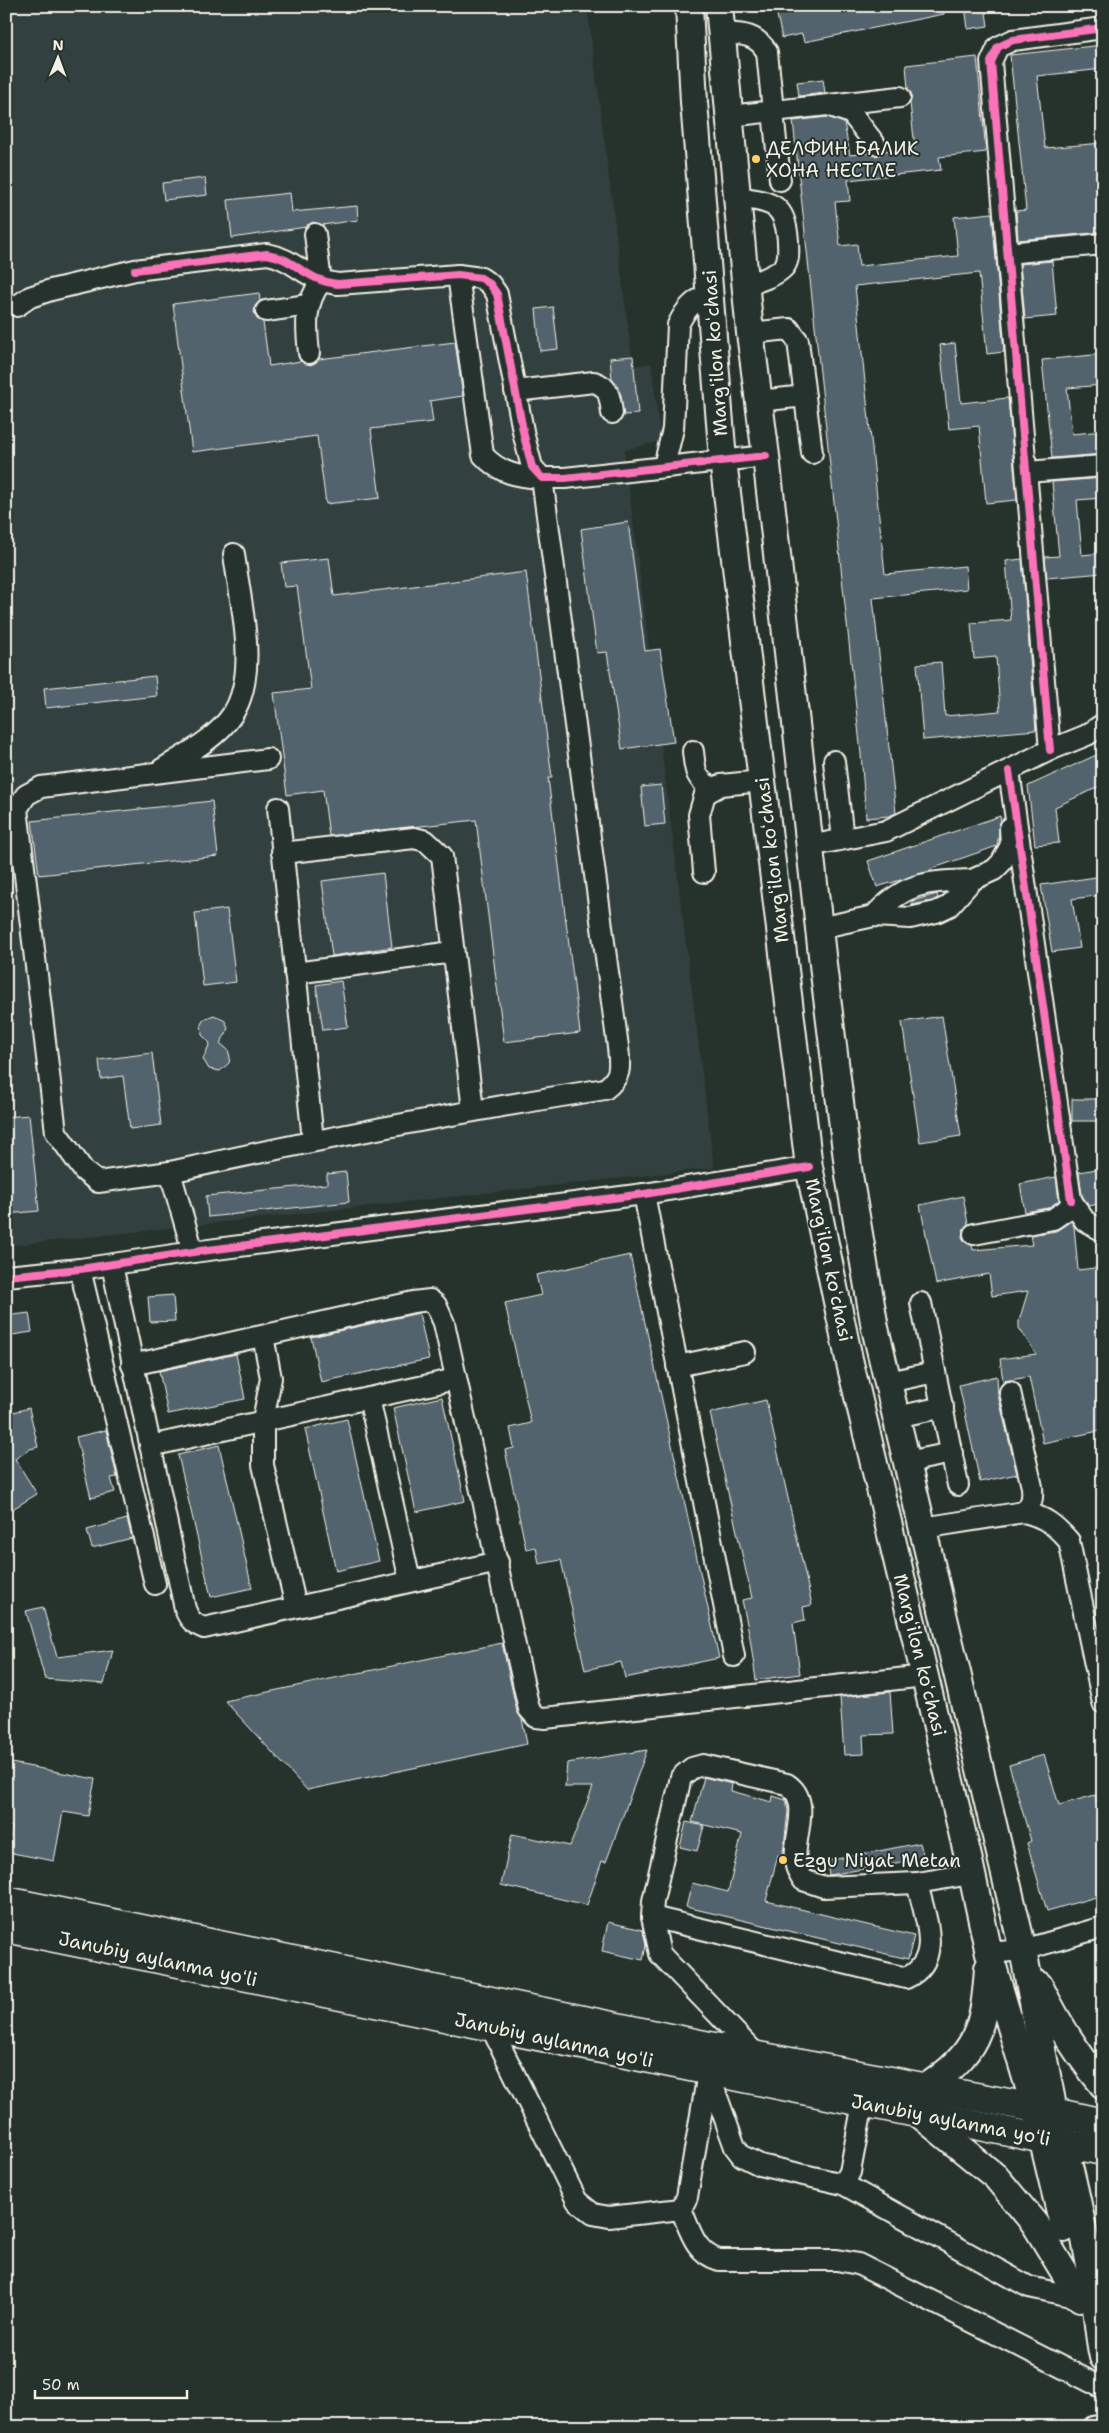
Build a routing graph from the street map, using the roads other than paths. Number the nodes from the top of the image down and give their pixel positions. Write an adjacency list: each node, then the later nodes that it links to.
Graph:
1 (689, 6): 18 (main road, Margʻilon koʻchasi)
2 (719, 6): 4 (main road, Margʻilon koʻchasi)
3 (1103, 28): 14 (street)
4 (720, 33): 7 (street); 8 (main road, Margʻilon koʻchasi)
5 (900, 97): 6 (street)
6 (831, 106): 7 (street); 9 (street)
7 (772, 111): 8 (street); 10 (street)
8 (728, 116): 11 (main road, Margʻilon koʻchasi)
9 (875, 144)
10 (780, 180)
11 (736, 196): 17 (main road, Margʻilon koʻchasi); 17 (street)
12 (315, 234): 16 (street)
13 (1103, 244): 14 (street)
14 (1008, 253): 33 (street)
15 (458, 275): 16 (street); 24 (street); 34 (street)
16 (321, 282): 19 (street); 20 (street)
17 (745, 286): 22 (main road, Margʻilon koʻchasi)
18 (711, 293): 30 (main road, Margʻilon koʻchasi); 31 (street)
19 (308, 305): 21 (street); 23 (street)
20 (17, 306)
21 (266, 311)
22 (750, 333): 25 (street); 26 (main road, Margʻilon koʻchasi)
23 (309, 352)
24 (515, 391): 27 (street); 34 (street)
25 (805, 396): 26 (street); 28 (street)
26 (759, 401): 29 (main road, Margʻilon koʻchasi)
27 (612, 413)
28 (812, 452)
29 (766, 456): 30 (street); 47 (main road, Margʻilon koʻchasi)
30 (723, 460): 31 (street); 43 (main road, Margʻilon koʻchasi)
31 (664, 466): 34 (street)
32 (1103, 466): 33 (street)
33 (1027, 472): 37 (street)
34 (542, 478): 55 (street)
35 (234, 554): 41 (street)
36 (1103, 724): 37 (street)
37 (1050, 750): 42 (street)
38 (693, 751): 44 (street)
39 (268, 759): 41 (street)
40 (834, 761): 46 (street)
41 (153, 773): 58 (street)
42 (1004, 774): 46 (street); 50 (street); 60 (street)
43 (762, 781): 44 (street); 57 (main road, Margʻilon koʻchasi)
44 (713, 788): 49 (street)
45 (278, 808): 48 (street)
46 (843, 839): 47 (street)
47 (809, 846): 52 (main road, Margʻilon koʻchasi)
48 (282, 853): 53 (street); 54 (street)
49 (704, 872)
50 (972, 880): 51 (street); 51 (street)
51 (874, 916): 52 (street)
52 (819, 928): 74 (main road, Margʻilon koʻchasi)
53 (453, 952): 54 (street); 55 (street)
54 (295, 973): 56 (street)
55 (473, 1110): 56 (street)
56 (313, 1140): 58 (street)
57 (809, 1167): 59 (street); 91 (main road, Margʻilon koʻchasi)
58 (170, 1172): 63 (street)
59 (644, 1194): 63 (street); 71 (street)
60 (1071, 1200): 61 (street); 62 (street)
61 (1103, 1231)
62 (974, 1234)
63 (193, 1252): 64 (street)
64 (112, 1265): 65 (street); 70 (street)
65 (80, 1269): 66 (street); 88 (street)
66 (6, 1276)
67 (921, 1304): 72 (street)
68 (263, 1336): 70 (street); 73 (street); 79 (street)
69 (745, 1352): 71 (street)
70 (132, 1365): 80 (street)
71 (677, 1366): 90 (street)
72 (936, 1372): 74 (street); 77 (street)
73 (456, 1379): 76 (street); 86 (street)
74 (888, 1382): 78 (main road, Margʻilon koʻchasi)
75 (1010, 1392): 84 (street)
76 (369, 1398): 79 (street); 87 (street)
77 (943, 1407): 78 (street); 81 (street)
78 (896, 1417): 82 (main road, Margʻilon koʻchasi)
79 (263, 1421): 80 (street); 89 (street)
80 (150, 1446): 89 (street)
81 (952, 1453): 82 (street); 83 (street)
82 (907, 1462): 85 (main road, Margʻilon koʻchasi)
83 (958, 1485)
84 (1024, 1512): 85 (street); 92 (street)
85 (922, 1528): 99 (main road, Margʻilon koʻchasi)
86 (498, 1562): 87 (street); 91 (street)
87 (410, 1581): 89 (street)
88 (155, 1584)
89 (296, 1607)
90 (734, 1656)
91 (925, 1676): 93 (main road, Margʻilon koʻchasi)
92 (1103, 1703)
93 (971, 1874): 94 (street); 100 (main road, Margʻilon koʻchasi)
94 (917, 1883): 96 (street); 96 (street)
95 (6, 1901): 102 (highway, Janubiy aylanma yoʻli)
96 (652, 1918): 102 (street)
97 (1103, 1927): 99 (street)
98 (6, 1928): 101 (highway, Janubiy aylanma yoʻli)
99 (1023, 1950): 100 (street); 104 (main road); 107 (main road, Margʻilon koʻchasi)
100 (989, 1953): 105 (main road); 107 (main road, Margʻilon koʻchasi)
101 (491, 2027): 103 (highway, Janubiy aylanma yoʻli); 112 (street)
102 (758, 2056): 105 (highway, Janubiy aylanma yoʻli)
103 (708, 2072): 106 (highway, Janubiy aylanma yoʻli); 111 (street); 112 (street)
104 (1103, 2085)
105 (922, 2101): 106 (highway, Janubiy aylanma yoʻli); 107 (highway, Janubiy aylanma yoʻli); 109 (highway, Janubiy aylanma yoʻli); 114 (main road)
106 (863, 2103): 111 (street)
107 (1045, 2110): 108 (highway, Janubiy aylanma yoʻli); 109 (main road, Margʻilon koʻchasi)
108 (1103, 2123)
109 (1054, 2140): 110 (highway, Janubiy aylanma yoʻli); 114 (main road, Margʻilon koʻchasi)
110 (1103, 2151)
111 (843, 2184): 114 (street)
112 (681, 2209): 116 (street)
113 (1103, 2237): 114 (main road)
114 (1086, 2288): 115 (main road, Margʻilon koʻchasi)
115 (1101, 2348)
116 (1103, 2388)
117 (1103, 2425): 118 (street)
118 (1093, 2427)

